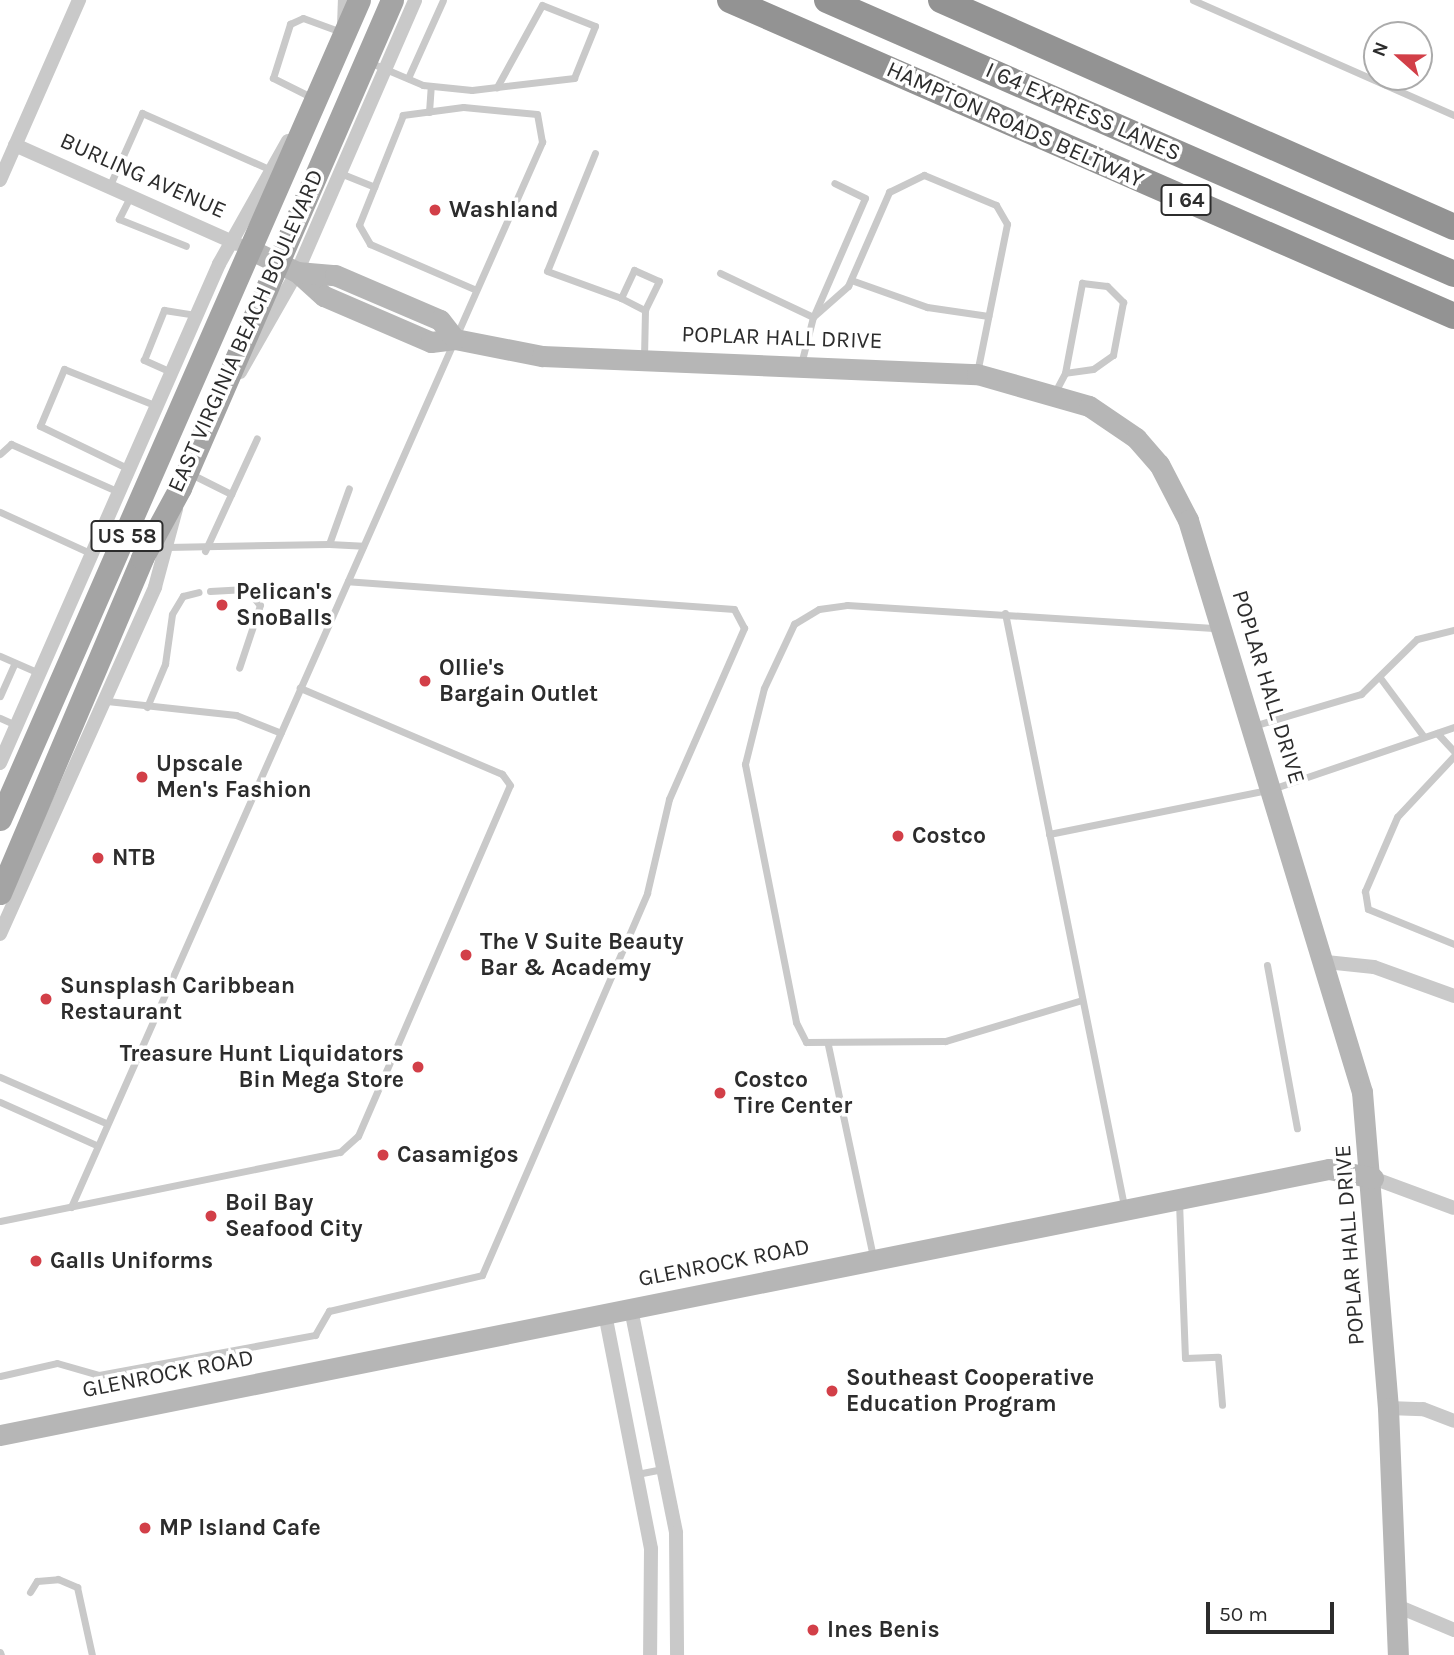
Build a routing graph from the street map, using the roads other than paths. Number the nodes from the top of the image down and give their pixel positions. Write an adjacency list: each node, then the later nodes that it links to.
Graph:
1 (79, 0): 19 (street)
2 (345, 0): 11 (street)
3 (359, 0): 11 (main road, EAST VIRGINIA BEACH BOULEVARD / US 58)
4 (392, 0): 12 (main road, EAST VIRGINIA BEACH BOULEVARD / US 58)
5 (415, 0): 12 (street)
6 (443, 0): 13 (lane)
7 (730, 0): 40 (highway, HAMPTON ROADS BELTWAY / I 64)
8 (827, 0): 33 (highway, I 64 EXPRESS LANES)
9 (941, 0): 28 (highway)
10 (1193, 0): 18 (lane)
11 (345, 34): 16 (main road, EAST VIRGINIA BEACH BOULEVARD / US 58); 16 (lane)
12 (375, 64): 13 (lane); 22 (street); 31 (main road, EAST VIRGINIA BEACH BOULEVARD / US 58)
13 (408, 78): 14 (lane)
14 (431, 86): 15 (lane); 17 (lane)
15 (497, 87): 15 (lane)
16 (317, 99): 21 (street); 30 (main road, EAST VIRGINIA BEACH BOULEVARD / US 58)
17 (429, 112): 26 (lane); 35 (lane)
18 (1454, 115)
19 (15, 145): 23 (street); 25 (street, BURLING AVENUE)
20 (595, 153): 36 (lane)
21 (269, 169): 25 (lane); 30 (street)
22 (340, 173): 26 (lane); 31 (street)
23 (0, 180)
24 (834, 183): 41 (lane)
25 (110, 185): 27 (street, BURLING AVENUE)
26 (374, 187): 35 (lane)
27 (131, 194): 29 (lane); 30 (street, BURLING AVENUE)
28 (1454, 227)
29 (186, 246)
30 (241, 246): 31 (street, POPLAR HALL DRIVE); 38 (street); 89 (main road, EAST VIRGINIA BEACH BOULEVARD / US 58)
31 (287, 267): 42 (street, POPLAR HALL DRIVE); 53 (main road, EAST VIRGINIA BEACH BOULEVARD / US 58)
32 (720, 273): 41 (lane)
33 (1454, 274)
34 (851, 280): 39 (lane); 39 (lane); 41 (lane)
35 (474, 289): 42 (lane)
36 (621, 298): 37 (lane); 37 (lane)
37 (645, 310): 43 (lane)
38 (197, 315): 45 (street); 45 (lane)
39 (988, 316): 47 (lane)
40 (1454, 316)
41 (813, 317): 44 (lane)
42 (455, 339): 43 (street, POPLAR HALL DRIVE); 59 (lane)
43 (644, 359): 44 (street, POPLAR HALL DRIVE)
44 (801, 365): 47 (street, POPLAR HALL DRIVE)
45 (173, 372): 49 (street)
46 (1065, 373): 46 (lane); 48 (lane)
47 (977, 374): 48 (street, POPLAR HALL DRIVE)
48 (1055, 393): 67 (street, POPLAR HALL DRIVE)
49 (158, 406): 52 (street); 52 (lane)
50 (257, 438): 56 (lane)
51 (0, 454): 55 (lane)
52 (130, 470): 55 (street)
53 (183, 480): 56 (lane); 60 (street); 91 (main road, EAST VIRGINIA BEACH BOULEVARD / US 58)
54 (349, 488): 58 (lane)
55 (120, 492): 62 (street)
56 (230, 494): 61 (lane)
57 (0, 512): 62 (lane)
58 (329, 544): 59 (lane); 61 (lane)
59 (363, 546): 63 (lane)
60 (167, 547): 61 (lane); 76 (street)
61 (205, 551)
62 (92, 554): 72 (street)
63 (348, 581): 74 (lane); 113 (lane)
64 (209, 591): 71 (lane)
65 (200, 592): 77 (lane)
66 (1005, 613): 67 (lane); 90 (lane); 98 (lane)
67 (1222, 628): 80 (street, POPLAR HALL DRIVE)
68 (1454, 630): 73 (lane)
69 (0, 656): 70 (lane)
70 (15, 663): 72 (lane); 75 (lane)
71 (239, 668)
72 (39, 673): 79 (street)
73 (1381, 679): 80 (lane); 84 (lane)
74 (300, 688): 82 (lane); 106 (lane)
75 (0, 696)
76 (107, 701): 77 (lane); 92 (street)
77 (147, 707): 82 (lane)
78 (0, 718): 79 (lane)
79 (16, 725): 87 (street)
80 (1253, 726): 88 (street, POPLAR HALL DRIVE)
81 (1454, 727): 83 (lane)
82 (281, 733): 101 (lane)
83 (1437, 733): 84 (lane); 85 (lane)
84 (1424, 737): 88 (lane)
85 (1454, 751)
86 (1454, 756): 93 (lane)
87 (0, 763)
88 (1272, 789): 90 (lane); 94 (street, POPLAR HALL DRIVE)
89 (0, 820)
90 (1049, 834): 97 (lane)
91 (0, 893)
92 (0, 934)
93 (1454, 944)
94 (1326, 962): 96 (street); 104 (street, POPLAR HALL DRIVE)
95 (1267, 965): 102 (lane)
96 (1454, 996)
97 (1082, 1000): 98 (lane); 108 (lane)
98 (828, 1045): 110 (lane)
99 (0, 1077): 101 (lane)
100 (0, 1102): 103 (lane)
101 (106, 1124): 103 (lane)
102 (1297, 1128)
103 (96, 1145): 106 (lane)
104 (1373, 1178): 105 (street, GLENROCK ROAD); 107 (street, GLENROCK ROAD); 115 (street, POPLAR HALL DRIVE)
105 (1179, 1199): 108 (street, GLENROCK ROAD); 114 (lane)
106 (71, 1207): 109 (lane)
107 (1454, 1208)
108 (1125, 1210): 110 (street, GLENROCK ROAD)
109 (0, 1221)
110 (874, 1260): 111 (street, GLENROCK ROAD)
111 (631, 1309): 112 (street, GLENROCK ROAD); 118 (street)
112 (605, 1314): 117 (street, GLENROCK ROAD); 119 (street)
113 (0, 1376)
114 (1222, 1405)
115 (1388, 1408): 116 (street); 121 (street, POPLAR HALL DRIVE)
116 (1454, 1421)
117 (0, 1435)
118 (663, 1469): 119 (lane); 125 (street)
119 (637, 1474): 124 (street)
120 (30, 1592): 123 (lane)
121 (1397, 1606): 122 (street); 126 (street, POPLAR HALL DRIVE)
122 (1454, 1630)
123 (92, 1655)
124 (650, 1655)
125 (677, 1655)
126 (1398, 1655)

